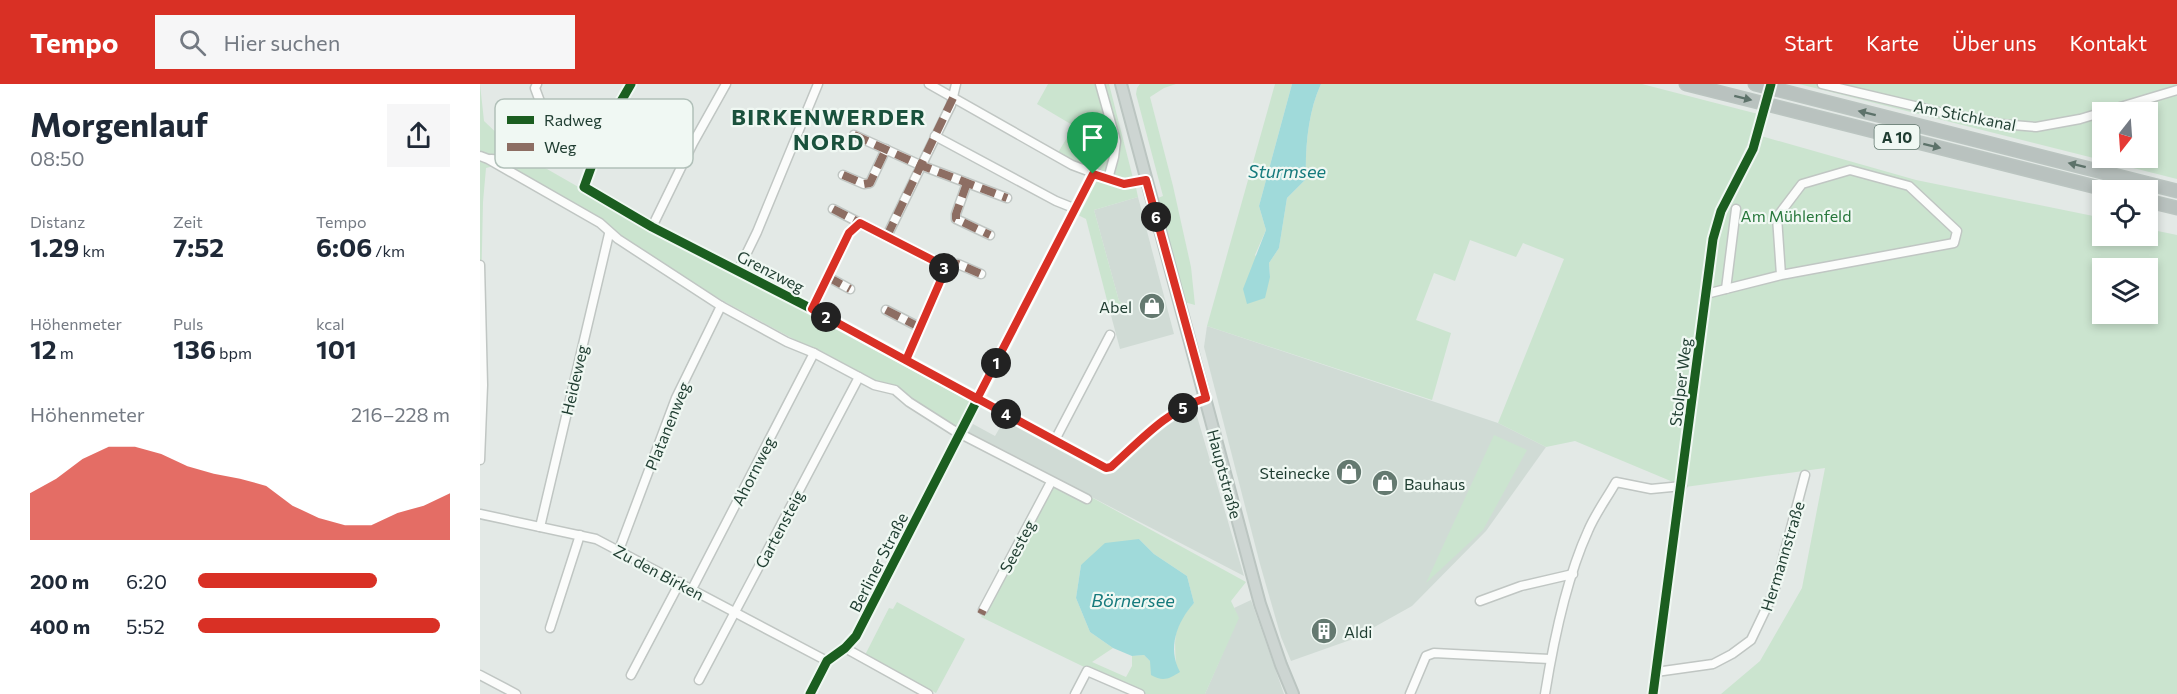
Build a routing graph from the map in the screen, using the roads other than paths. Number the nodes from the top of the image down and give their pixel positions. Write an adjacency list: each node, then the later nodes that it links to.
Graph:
1 (537, 84): 15 (street)
2 (631, 84): 16 (street, Grenzweg)
3 (726, 84): 19 (street)
4 (818, 84): 45 (street)
5 (929, 84): 14 (street)
6 (956, 84): 14 (street)
7 (1100, 84): 27 (street)
8 (1121, 84): 28 (main road, Hauptstraße)
9 (1686, 84): 30 (highway, A 10, one-way to 30)
10 (1755, 84): 31 (highway, A 10, one-way to 10)
11 (1771, 84): 51 (street, Stolper Weg, bridge)
12 (1822, 84): 13 (street, Am Stichkanal)
13 (2177, 90)
14 (953, 98): 18 (street); 25 (street)
15 (539, 99)
16 (622, 99)
17 (854, 135): 20 (street)
18 (935, 135): 21 (street); 34 (street)
19 (693, 143)
20 (886, 149): 21 (street); 26 (street)
21 (920, 165): 29 (street); 42 (street)
22 (503, 168): 40 (street)
23 (591, 168): 39 (street, Grenzweg)
24 (681, 168): 39 (street)
25 (1093, 174): 27 (street); 34 (street, Berliner Straße)
26 (843, 175)
27 (1108, 179): 28 (street)
28 (1146, 180): 60 (main road, Hauptstraße)
29 (967, 183): 32 (street); 41 (street)
30 (2092, 186)
31 (2177, 191)
32 (1007, 198)
33 (2158, 203): 35 (highway)
34 (1076, 208): 61 (street, Berliner Straße)
35 (2177, 208)
36 (833, 209): 38 (street)
37 (1736, 209): 49 (street)
38 (860, 223): 42 (street); 48 (street)
39 (652, 227): 45 (street, Grenzweg)
40 (609, 234): 52 (street); 70 (street, Heideweg)
41 (990, 235)
42 (887, 236): 44 (street)
43 (480, 265): 64 (street)
44 (944, 266): 46 (street); 55 (street)
45 (738, 271): 53 (street, Grenzweg)
46 (981, 274)
47 (1781, 275): 47 (street); 49 (street)
48 (828, 277): 50 (street); 53 (street)
49 (1726, 288): 51 (street)
50 (850, 289)
51 (1706, 294): 67 (street, Stolper Weg)
52 (721, 306): 57 (street); 72 (street, Platanenweg)
53 (812, 309): 58 (street, Grenzweg)
54 (886, 310): 55 (street)
55 (919, 327): 58 (street)
56 (1110, 335): 63 (street)
57 (814, 353): 59 (street); 75 (street, Ahornweg)
58 (906, 360): 61 (street, Grenzweg)
59 (859, 377): 62 (street); 78 (street, Gartensteig)
60 (1206, 398): 63 (street, Grenzweg); 92 (main road, Hauptstraße)
61 (977, 399): 62 (street, Berliner Straße); 63 (street, Grenzweg)
62 (961, 434): 66 (street); 80 (street, Berliner Straße)
63 (1054, 440)
64 (480, 460)
65 (1805, 475): 83 (street, Hermannstraße)
66 (1051, 482): 68 (street); 77 (street, Seesteg)
67 (1682, 486): 73 (street); 83 (street, Stolper Weg)
68 (1087, 499)
69 (480, 514): 70 (street, Zu den Birken)
70 (540, 527): 71 (street, Zu den Birken)
71 (580, 535): 72 (street, Zu den Birken); 79 (street)
72 (619, 550): 74 (street, Zu den Birken)
73 (1573, 574): 76 (street); 81 (street)
74 (680, 582): 75 (street, Zu den Birken); 85 (street)
75 (692, 589): 78 (street, Zu den Birken)
76 (1480, 601)
77 (983, 610)
78 (735, 611): 82 (street, Zu den Birken); 86 (street, Gartensteig)
79 (550, 628)
80 (845, 648): 82 (street, Berliner Straße); 89 (street)
81 (1550, 659): 93 (street); 94 (street)
82 (827, 661): 88 (street, Berliner Straße)
83 (1656, 672): 95 (street, Stolper Weg)
84 (480, 675): 87 (street)
85 (631, 675)
86 (699, 680)
87 (516, 694)
88 (810, 694)
89 (928, 694)
90 (1075, 694): 91 (street)
91 (1140, 694)
92 (1293, 694)
93 (1410, 694)
94 (1545, 694)
95 (1653, 694)

